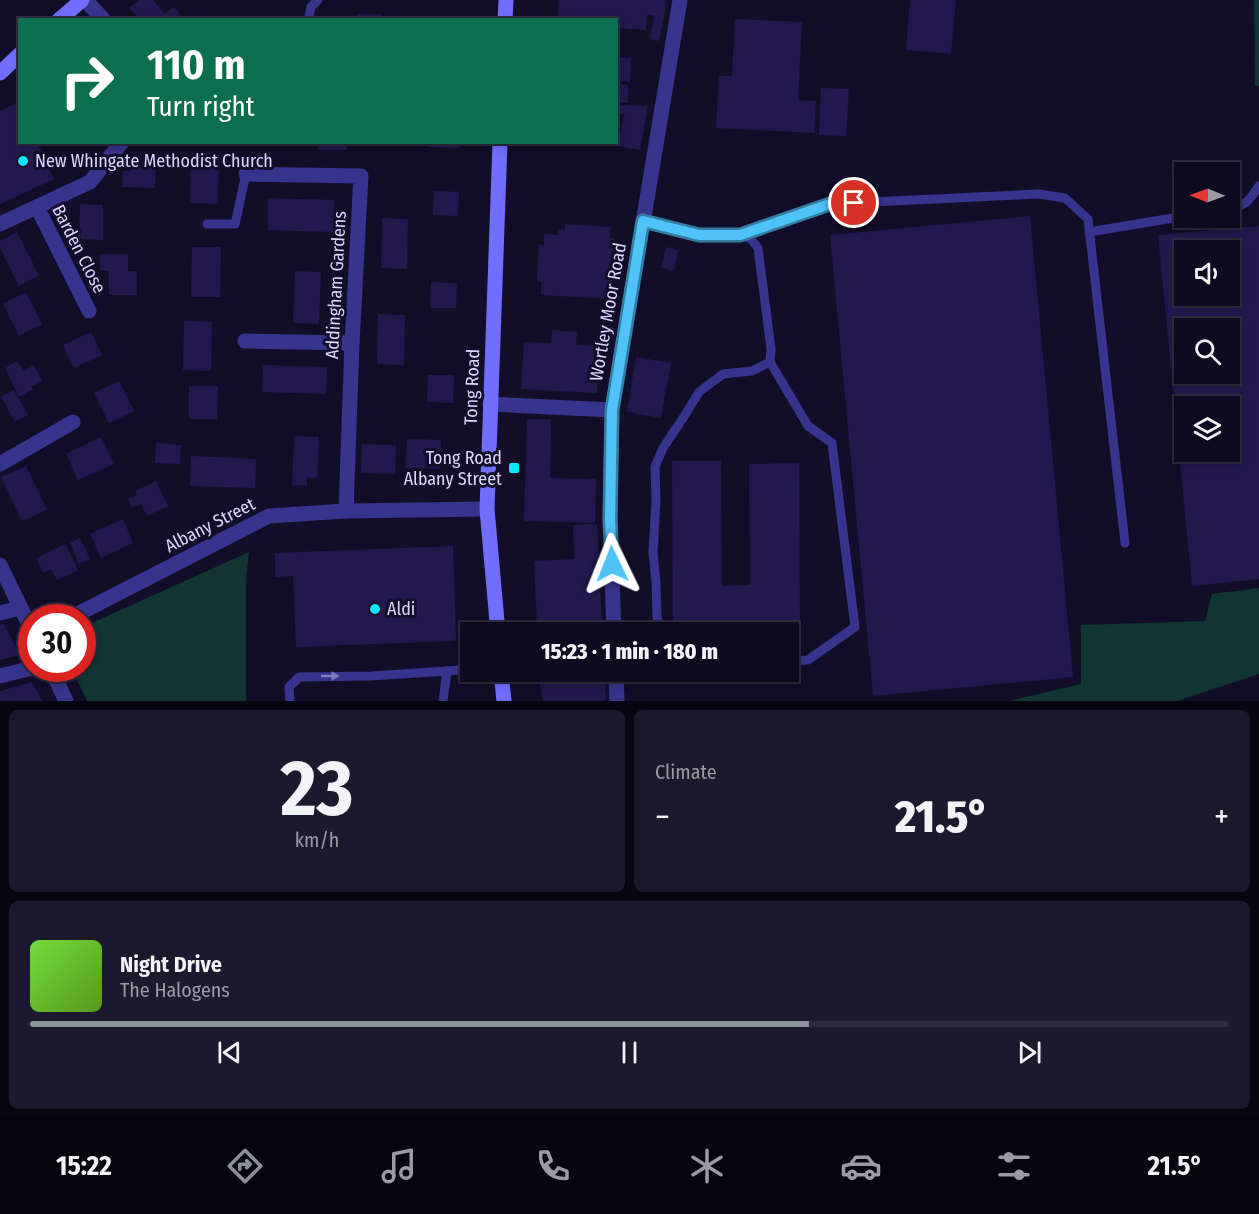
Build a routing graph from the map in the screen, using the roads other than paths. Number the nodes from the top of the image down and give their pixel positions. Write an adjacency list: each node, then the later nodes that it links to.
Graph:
1 (84, 0): 5 (main road); 6 (street)
2 (318, 0): 7 (lane)
3 (506, 0): 8 (main road)
4 (680, 0): 18 (street, Wortley Moor Road)
5 (62, 18)
6 (102, 18)
7 (308, 18)
8 (505, 18)
9 (18, 56): 10 (main road)
10 (0, 73)
11 (120, 144): 16 (street)
12 (500, 144): 27 (main road, Tong Road)
13 (246, 174): 20 (lane); 25 (street, Addingham Gardens)
14 (1259, 186): 15 (lane)
15 (1240, 206)
16 (37, 207): 19 (street, Barden Close); 23 (street, Barden Close)
17 (1174, 218): 21 (lane)
18 (643, 221): 22 (lane); 28 (street, Wortley Moor Road)
19 (0, 224)
20 (207, 224)
21 (1089, 232): 22 (lane); 33 (lane)
22 (740, 235): 26 (lane)
23 (89, 311)
24 (245, 341): 25 (street)
25 (352, 343): 32 (street, Addingham Gardens)
26 (770, 362): 41 (lane); 42 (lane)
27 (490, 404): 28 (street); 31 (main road, Tong Road)
28 (612, 410): 40 (street, Wortley Moor Road)
29 (73, 422): 30 (street)
30 (0, 464)
31 (487, 509): 32 (street, Albany Street); 39 (main road, Tong Road)
32 (346, 511): 36 (street, Albany Street)
33 (1125, 543)
34 (0, 565): 35 (street)
35 (18, 604)
36 (96, 605)
37 (18, 608): 38 (street)
38 (0, 613)
39 (497, 622)
40 (614, 622)
41 (658, 622)
42 (799, 660)
43 (460, 670): 44 (lane)
44 (447, 671): 51 (lane, one-way to 44); 52 (lane)
45 (18, 672): 46 (street)
46 (0, 676)
47 (57, 682): 50 (street)
48 (502, 682): 53 (main road)
49 (616, 682): 54 (street)
50 (66, 701)
51 (290, 701)
52 (443, 701)
53 (504, 701)
54 (617, 701)

